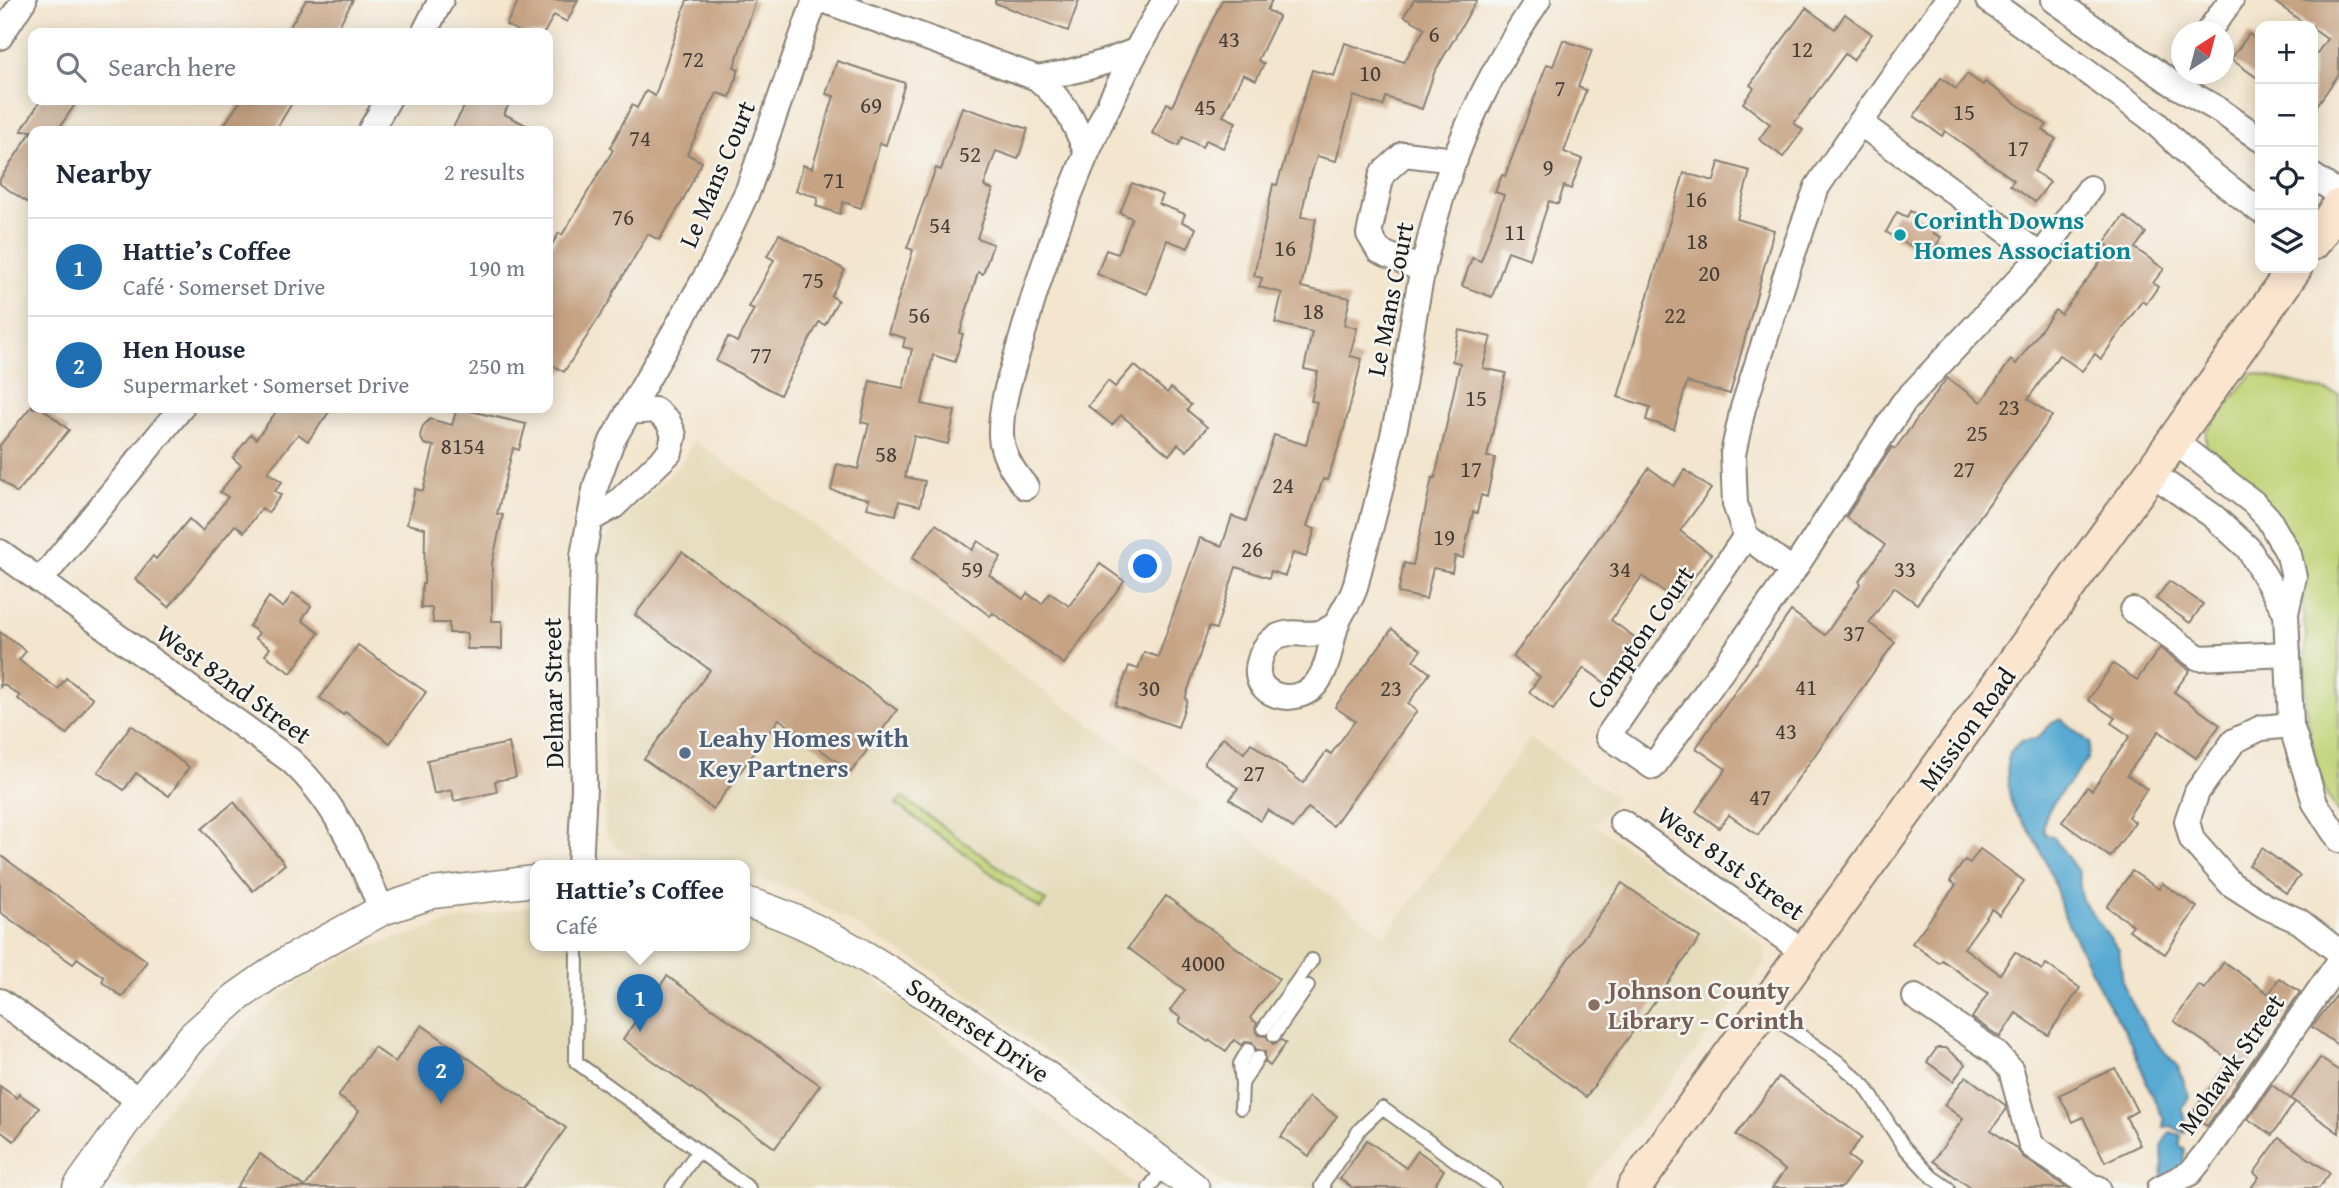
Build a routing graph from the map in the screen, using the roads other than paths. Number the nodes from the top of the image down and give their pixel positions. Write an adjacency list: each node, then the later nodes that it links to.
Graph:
1 (24, 0): 13 (street)
2 (441, 0): 12 (street)
3 (815, 0): 35 (street, Le Mans Court)
4 (823, 0): 16 (street)
5 (1165, 0): 14 (street)
6 (1538, 0): 25 (street, Le Mans Court)
7 (1947, 0): 21 (street)
8 (1988, 0): 20 (street)
9 (2054, 0): 15 (street)
10 (2231, 0): 11 (street)
11 (2216, 21)
12 (427, 28)
13 (0, 37)
14 (1135, 51): 16 (street); 24 (street)
15 (2171, 72)
16 (1037, 78): 24 (street)
17 (2172, 84): 20 (street)
18 (2187, 84): 23 (street)
19 (385, 105): 22 (street)
20 (2149, 117): 30 (street)
21 (1860, 123): 32 (street); 42 (street)
22 (373, 126)
23 (2255, 135)
24 (1086, 151): 40 (street)
25 (1455, 160): 33 (street, Le Mans Court); 33 (street)
26 (2318, 179): 28 (street)
27 (2090, 188): 32 (street, Compton Court)
28 (2339, 194)
29 (2339, 206): 31 (main road)
30 (2259, 210)
31 (2318, 236)
32 (2041, 256): 44 (street, Compton Court)
33 (1423, 270): 48 (street, Le Mans Court)
34 (2292, 273): 38 (main road, Mission Road)
35 (656, 362): 36 (street, Delmar Street)
36 (628, 412): 41 (street, Delmar Street); 41 (street)
37 (177, 413): 45 (street)
38 (2174, 441): 39 (main road, Mission Road); 47 (street)
39 (2151, 473): 47 (street); 59 (main road, Mission Road)
40 (1026, 487)
41 (589, 520): 53 (street, Delmar Street)
42 (1746, 536): 44 (street); 44 (street, Compton Court)
43 (0, 552): 45 (street, West 82nd Street)
44 (1793, 571)
45 (40, 581): 56 (street, West 82nd Street)
46 (2133, 610): 49 (street)
47 (2286, 613): 49 (street)
48 (1337, 624)
49 (2288, 654): 50 (street)
50 (2291, 725): 52 (street); 58 (street)
51 (1622, 822): 59 (street, West 81st Street)
52 (2339, 840)
53 (580, 860)
54 (530, 882): 56 (street)
55 (750, 904): 70 (street, Somerset Drive)
56 (382, 910): 67 (street)
57 (577, 951): 69 (lane)
58 (2339, 952)
59 (1805, 953): 65 (main road, Mission Road)
60 (1312, 960): 62 (lane)
61 (2339, 961): 80 (street, Mohawk Street)
62 (1308, 986)
63 (1915, 997): 79 (street)
64 (0, 1001): 67 (street)
65 (1763, 1010): 77 (main road, Mission Road); 78 (lane)
66 (1253, 1054): 68 (lane)
67 (140, 1101): 71 (street)
68 (1241, 1108)
69 (698, 1151): 72 (lane); 73 (lane)
70 (1158, 1177): 74 (street, Somerset Drive)
71 (78, 1188)
72 (672, 1188)
73 (749, 1188)
74 (1194, 1188)
75 (1324, 1188): 76 (lane)
76 (1494, 1188)
77 (1634, 1188)
78 (1948, 1188)
79 (2098, 1188)
80 (2160, 1188)

